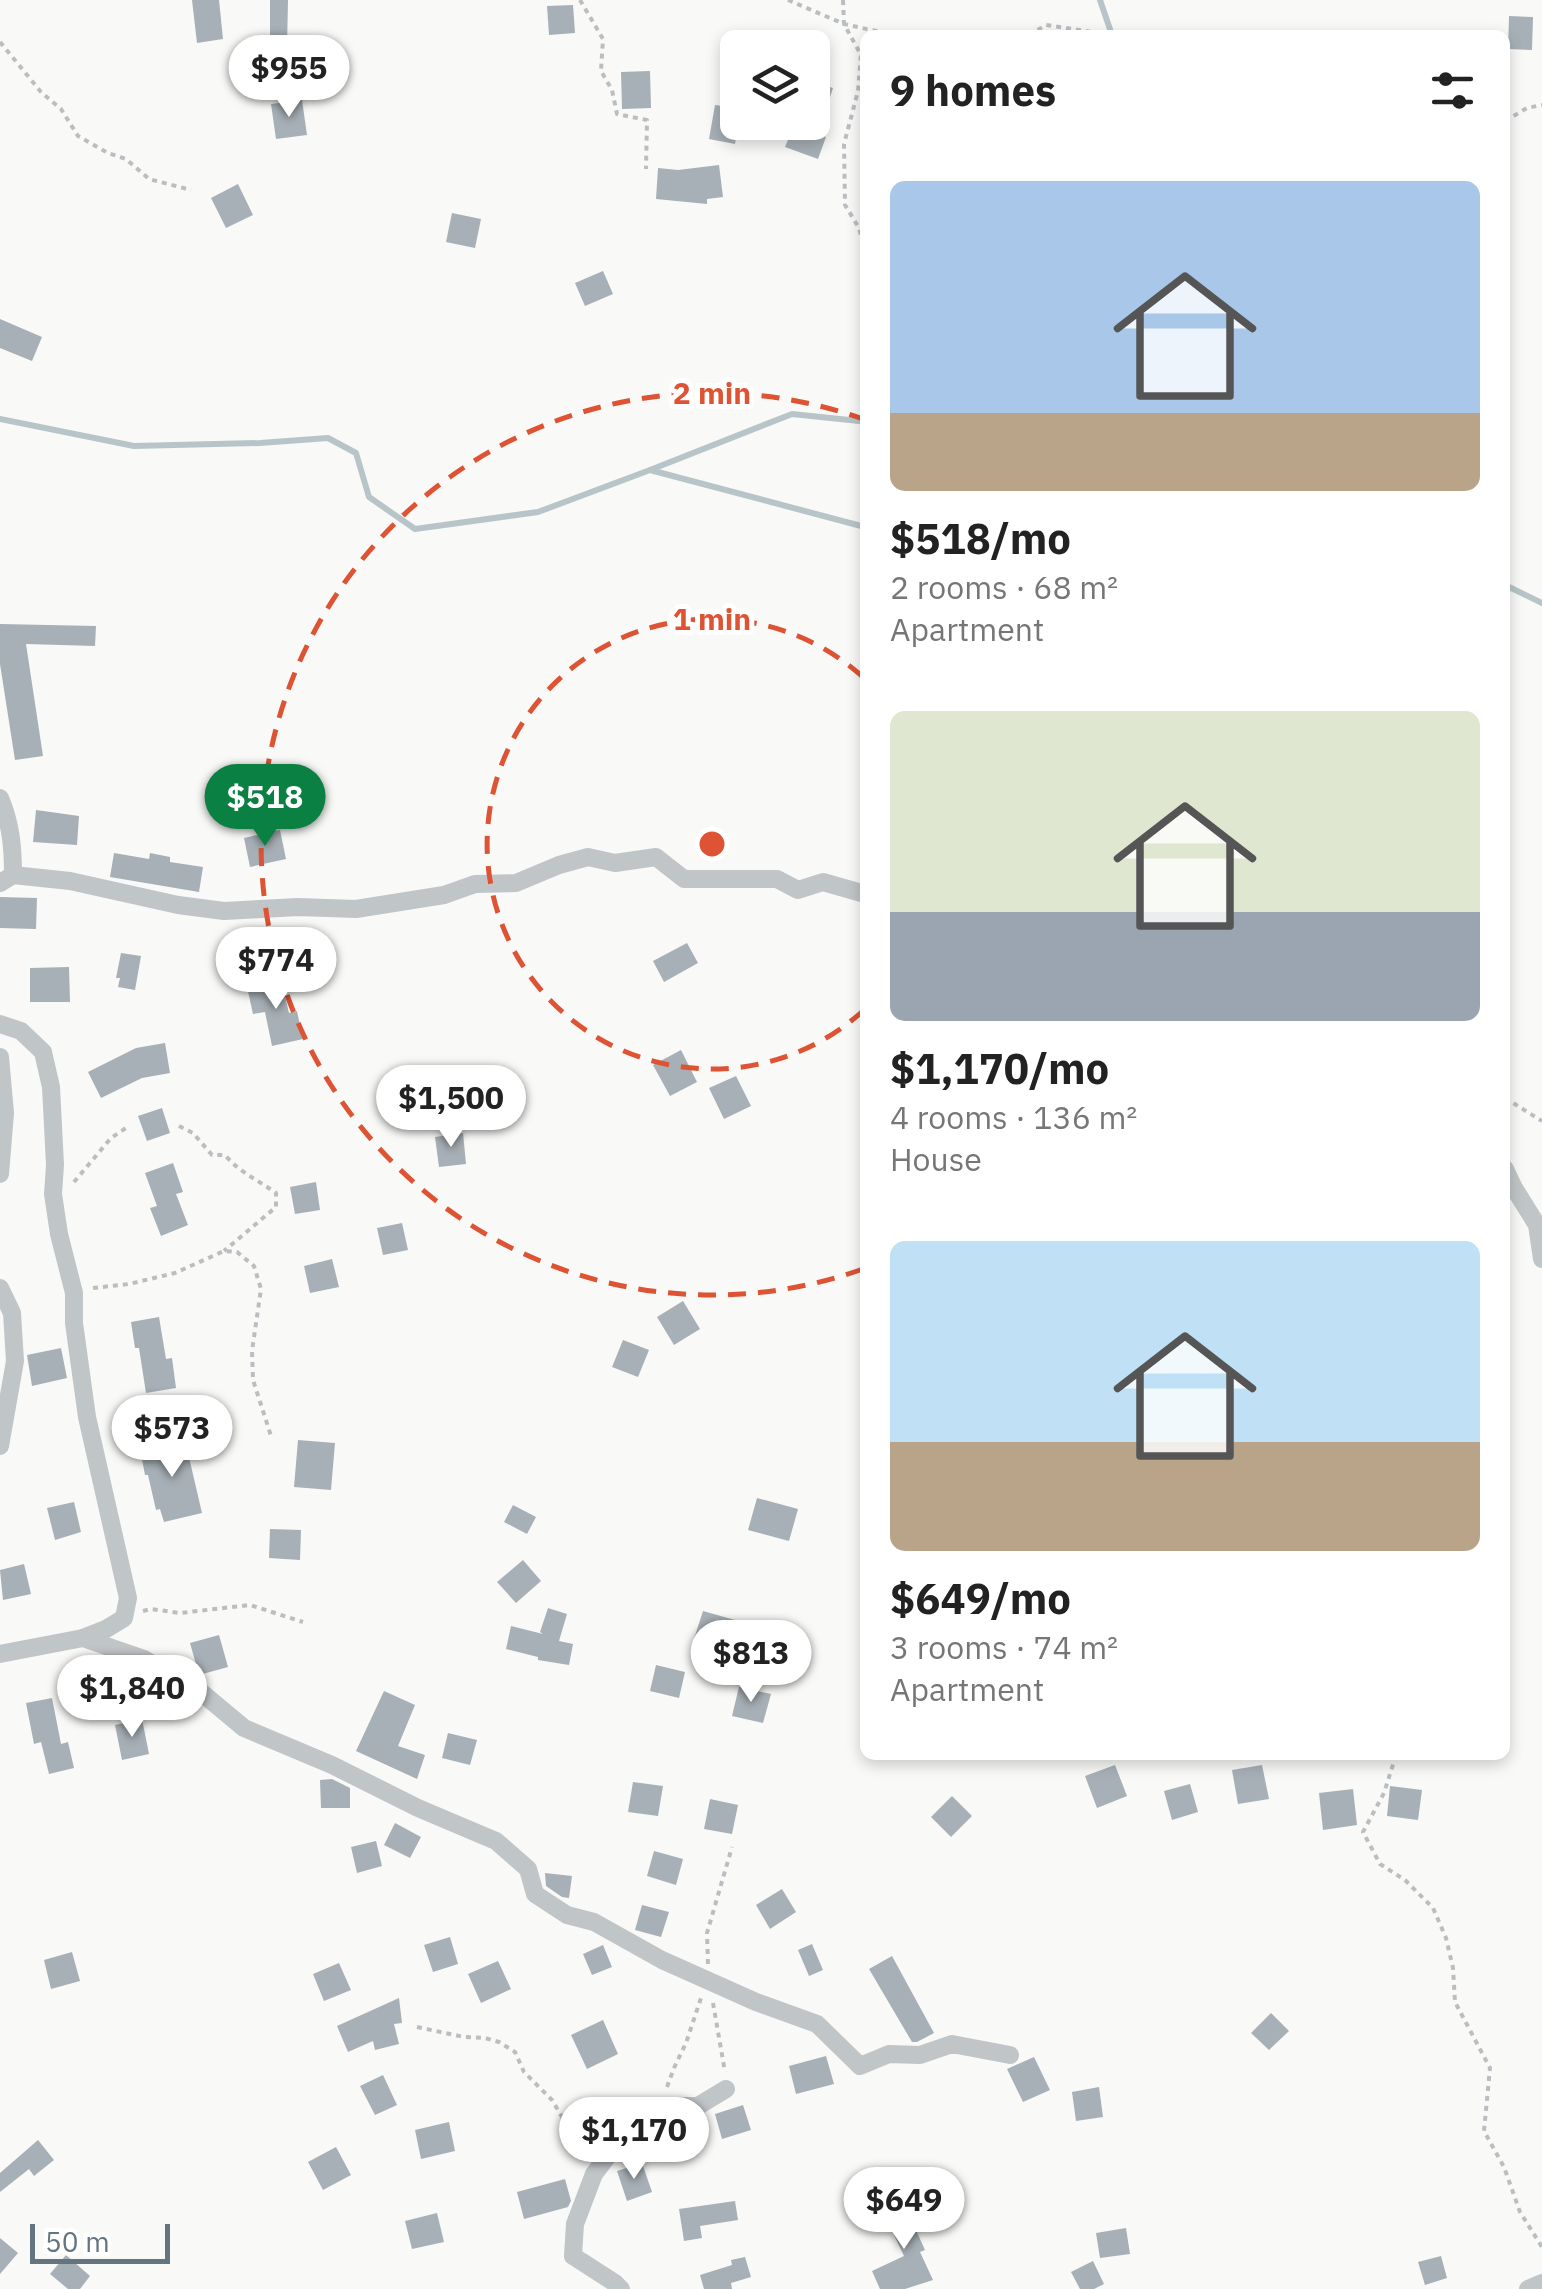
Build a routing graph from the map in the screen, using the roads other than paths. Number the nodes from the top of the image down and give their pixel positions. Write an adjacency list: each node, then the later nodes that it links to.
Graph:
1 (0, 798): 2 (street)
2 (7, 879): 3 (street)
3 (860, 893)
4 (0, 1024): 11 (street)
5 (0, 1057): 6 (street)
6 (0, 1174)
7 (1510, 1180): 8 (street)
8 (1542, 1259)
9 (0, 1288): 10 (street)
10 (0, 1446)
11 (83, 1638): 12 (street); 13 (street)
12 (0, 1654)
13 (1010, 2055)
14 (726, 2088): 16 (street)
15 (1542, 2283): 17 (street)
16 (620, 2289)
17 (1528, 2289)

